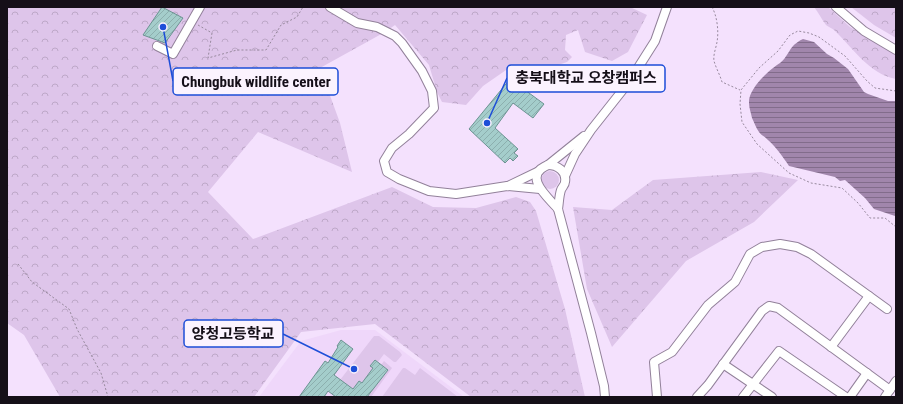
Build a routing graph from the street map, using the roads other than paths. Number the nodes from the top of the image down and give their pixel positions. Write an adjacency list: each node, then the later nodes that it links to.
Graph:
1 (200, 7): 7 (street)
2 (330, 7): 13 (street)
3 (667, 7): 9 (street)
4 (836, 7): 8 (street)
5 (843, 7): 6 (street)
6 (896, 44)
7 (157, 46)
8 (896, 50)
9 (591, 130): 10 (street); 12 (street)
10 (548, 166): 11 (street); 12 (street)
11 (539, 171): 13 (street); 15 (street)
12 (565, 176): 14 (street)
13 (507, 186): 15 (street)
14 (561, 190): 15 (street); 16 (street)
15 (542, 191): 16 (street)
16 (558, 209): 25 (street)
17 (869, 296): 18 (street); 19 (street); 26 (street)
18 (887, 309)
19 (831, 347): 20 (street); 21 (street)
20 (723, 364): 23 (street); 27 (street)
21 (867, 373): 24 (street); 31 (street)
22 (896, 381): 24 (street)
23 (753, 384): 28 (street); 29 (street); 30 (street)
24 (887, 394)
25 (605, 397)
26 (656, 397)
27 (697, 397)
28 (743, 397)
29 (772, 397)
30 (846, 397)
31 (850, 397)

